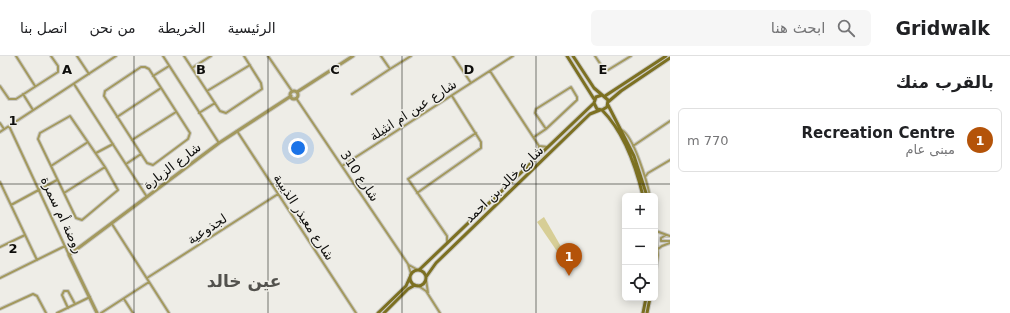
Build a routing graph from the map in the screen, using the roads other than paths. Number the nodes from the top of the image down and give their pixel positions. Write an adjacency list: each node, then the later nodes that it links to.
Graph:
1 (16, 56): 31 (street)
2 (52, 56): 31 (street)
3 (77, 56): 26 (street)
4 (116, 56): 26 (street)
5 (162, 56): 22 (street)
6 (184, 56): 23 (street)
7 (211, 56): 23 (street)
8 (244, 56): 21 (street)
9 (268, 56): 34 (street)
10 (353, 56): 35 (street)
11 (381, 56): 24 (street)
12 (411, 56): 24 (street)
13 (452, 56): 28 (street)
14 (513, 56): 25 (street, شارع عين ام انثيلة)
15 (567, 56): 42 (main road)
16 (573, 56): 40 (main road)
17 (595, 56): 18 (street)
18 (631, 56)
19 (666, 56): 40 (main road)
20 (670, 58): 44 (main road)
21 (250, 65): 33 (street); 43 (street)
22 (169, 66): 27 (street); 49 (street)
23 (192, 68): 33 (street)
24 (390, 69): 37 (street)
25 (490, 71): 28 (street, شارع عين ام انثيلة); 60 (street)
26 (89, 74): 29 (street)
27 (153, 76): 32 (street); 50 (street)
28 (471, 83): 39 (street, شارع عين ام انثيلة)
29 (73, 84): 46 (street); 64 (street)
30 (0, 86): 36 (street)
31 (36, 86): 36 (street)
32 (161, 88): 48 (street); 50 (street)
33 (207, 91): 43 (street)
34 (292, 91): 35 (street); 38 (street)
35 (297, 92): 41 (street)
36 (23, 94): 46 (street)
37 (352, 94)
38 (290, 96): 41 (street); 57 (street, شارع الزبارة)
39 (452, 96): 59 (street); 74 (street, شارع عين ام انثيلة)
40 (603, 96): 42 (main road); 44 (main road)
41 (296, 98): 74 (street, شارع 310)
42 (594, 99): 45 (main road)
43 (215, 103): 49 (street)
44 (608, 103): 47 (main road); 56 (main road)
45 (594, 104): 47 (main road); 67 (main road, شارع خالد بن احمد)
46 (33, 110): 53 (street)
47 (601, 110): 84 (main road); 109 (main road, شارع خالد بن احمد)
48 (176, 112): 61 (street); 69 (street)
49 (199, 113): 63 (street)
50 (116, 117): 61 (street)
51 (670, 121): 66 (street)
52 (0, 123): 54 (street)
53 (9, 126): 54 (street); 81 (street, روضة أم سمرة)
54 (4, 129): 58 (street)
55 (546, 129): 55 (street); 60 (street)
56 (621, 130): 66 (street); 85 (main road)
57 (237, 131): 63 (street, شارع الزبارة); 87 (street, شارع معيذر الذيبية)
58 (0, 132)
59 (476, 133): 83 (street); 83 (street)
60 (534, 137): 65 (street)
61 (132, 140): 69 (street)
62 (88, 142): 68 (street); 73 (street); 73 (street)
63 (219, 143): 88 (street, شارع الزبارة)
64 (113, 144): 68 (street); 72 (street)
65 (539, 146): 67 (street); 70 (street)
66 (633, 146): 76 (street)
67 (548, 147): 70 (main road, شارع خالد بن احمد)
68 (96, 154): 75 (street)
69 (141, 154): 72 (street)
70 (540, 155): 96 (main road, شارع خالد بن احمد)
71 (670, 161): 77 (street)
72 (126, 164): 88 (street)
73 (51, 166): 79 (street)
74 (342, 166): 104 (street, شارع 310)
75 (105, 167): 82 (street); 82 (street)
76 (643, 172): 77 (street); 78 (street)
77 (648, 173): 78 (street)
78 (645, 177): 86 (street)
79 (58, 180): 81 (street); 82 (street)
80 (0, 182): 89 (street)
81 (40, 191): 89 (street); 98 (street, روضة أم سمرة)
82 (64, 193)
83 (416, 193): 94 (street)
84 (642, 193)
85 (646, 193)
86 (649, 193)
87 (278, 194): 108 (street, لجذوعية); 127 (street, شارع معيذر الذيبية)
88 (147, 197): 90 (street, شارع الزبارة)
89 (11, 205): 92 (street)
90 (112, 224): 102 (street, شارع الزبارة); 108 (street)
91 (658, 232): 93 (street)
92 (25, 235): 100 (street); 103 (street)
93 (666, 235): 95 (street); 97 (street)
94 (447, 236): 96 (street); 99 (street)
95 (670, 236)
96 (455, 237): 99 (main road, شارع خالد بن احمد)
97 (670, 242): 101 (street)
98 (65, 246): 102 (street, روضة أم سمرة); 103 (street)
99 (446, 246): 105 (main road, شارع خالد بن احمد)
100 (0, 247)
101 (658, 249)
102 (70, 255): 113 (street, روضة أم سمرة)
103 (37, 260): 107 (street)
104 (408, 264): 105 (street, شارع 310); 106 (street, شارع 310)
105 (419, 270): 106 (main road); 109 (main road)
106 (411, 275): 111 (main road); 128 (main road)
107 (0, 278)
108 (147, 278): 110 (street)
109 (426, 278): 111 (main road); 112 (street)
110 (149, 282): 114 (street); 126 (street)
111 (416, 285): 112 (street); 129 (main road)
112 (428, 294): 130 (street)
113 (90, 298): 117 (street); 123 (street, روضة أم سمرة)
114 (124, 299): 124 (street); 125 (street)
115 (645, 301): 131 (main road)
116 (649, 301): 132 (main road)
117 (75, 304): 118 (street); 118 (street)
118 (68, 308): 120 (street)
119 (0, 309): 121 (street)
120 (63, 312): 122 (street)
121 (46, 313)
122 (57, 313)
123 (97, 313)
124 (101, 313)
125 (133, 313)
126 (169, 313)
127 (356, 313)
128 (378, 313)
129 (384, 313)
130 (440, 313)
131 (643, 313)
132 (647, 313)

